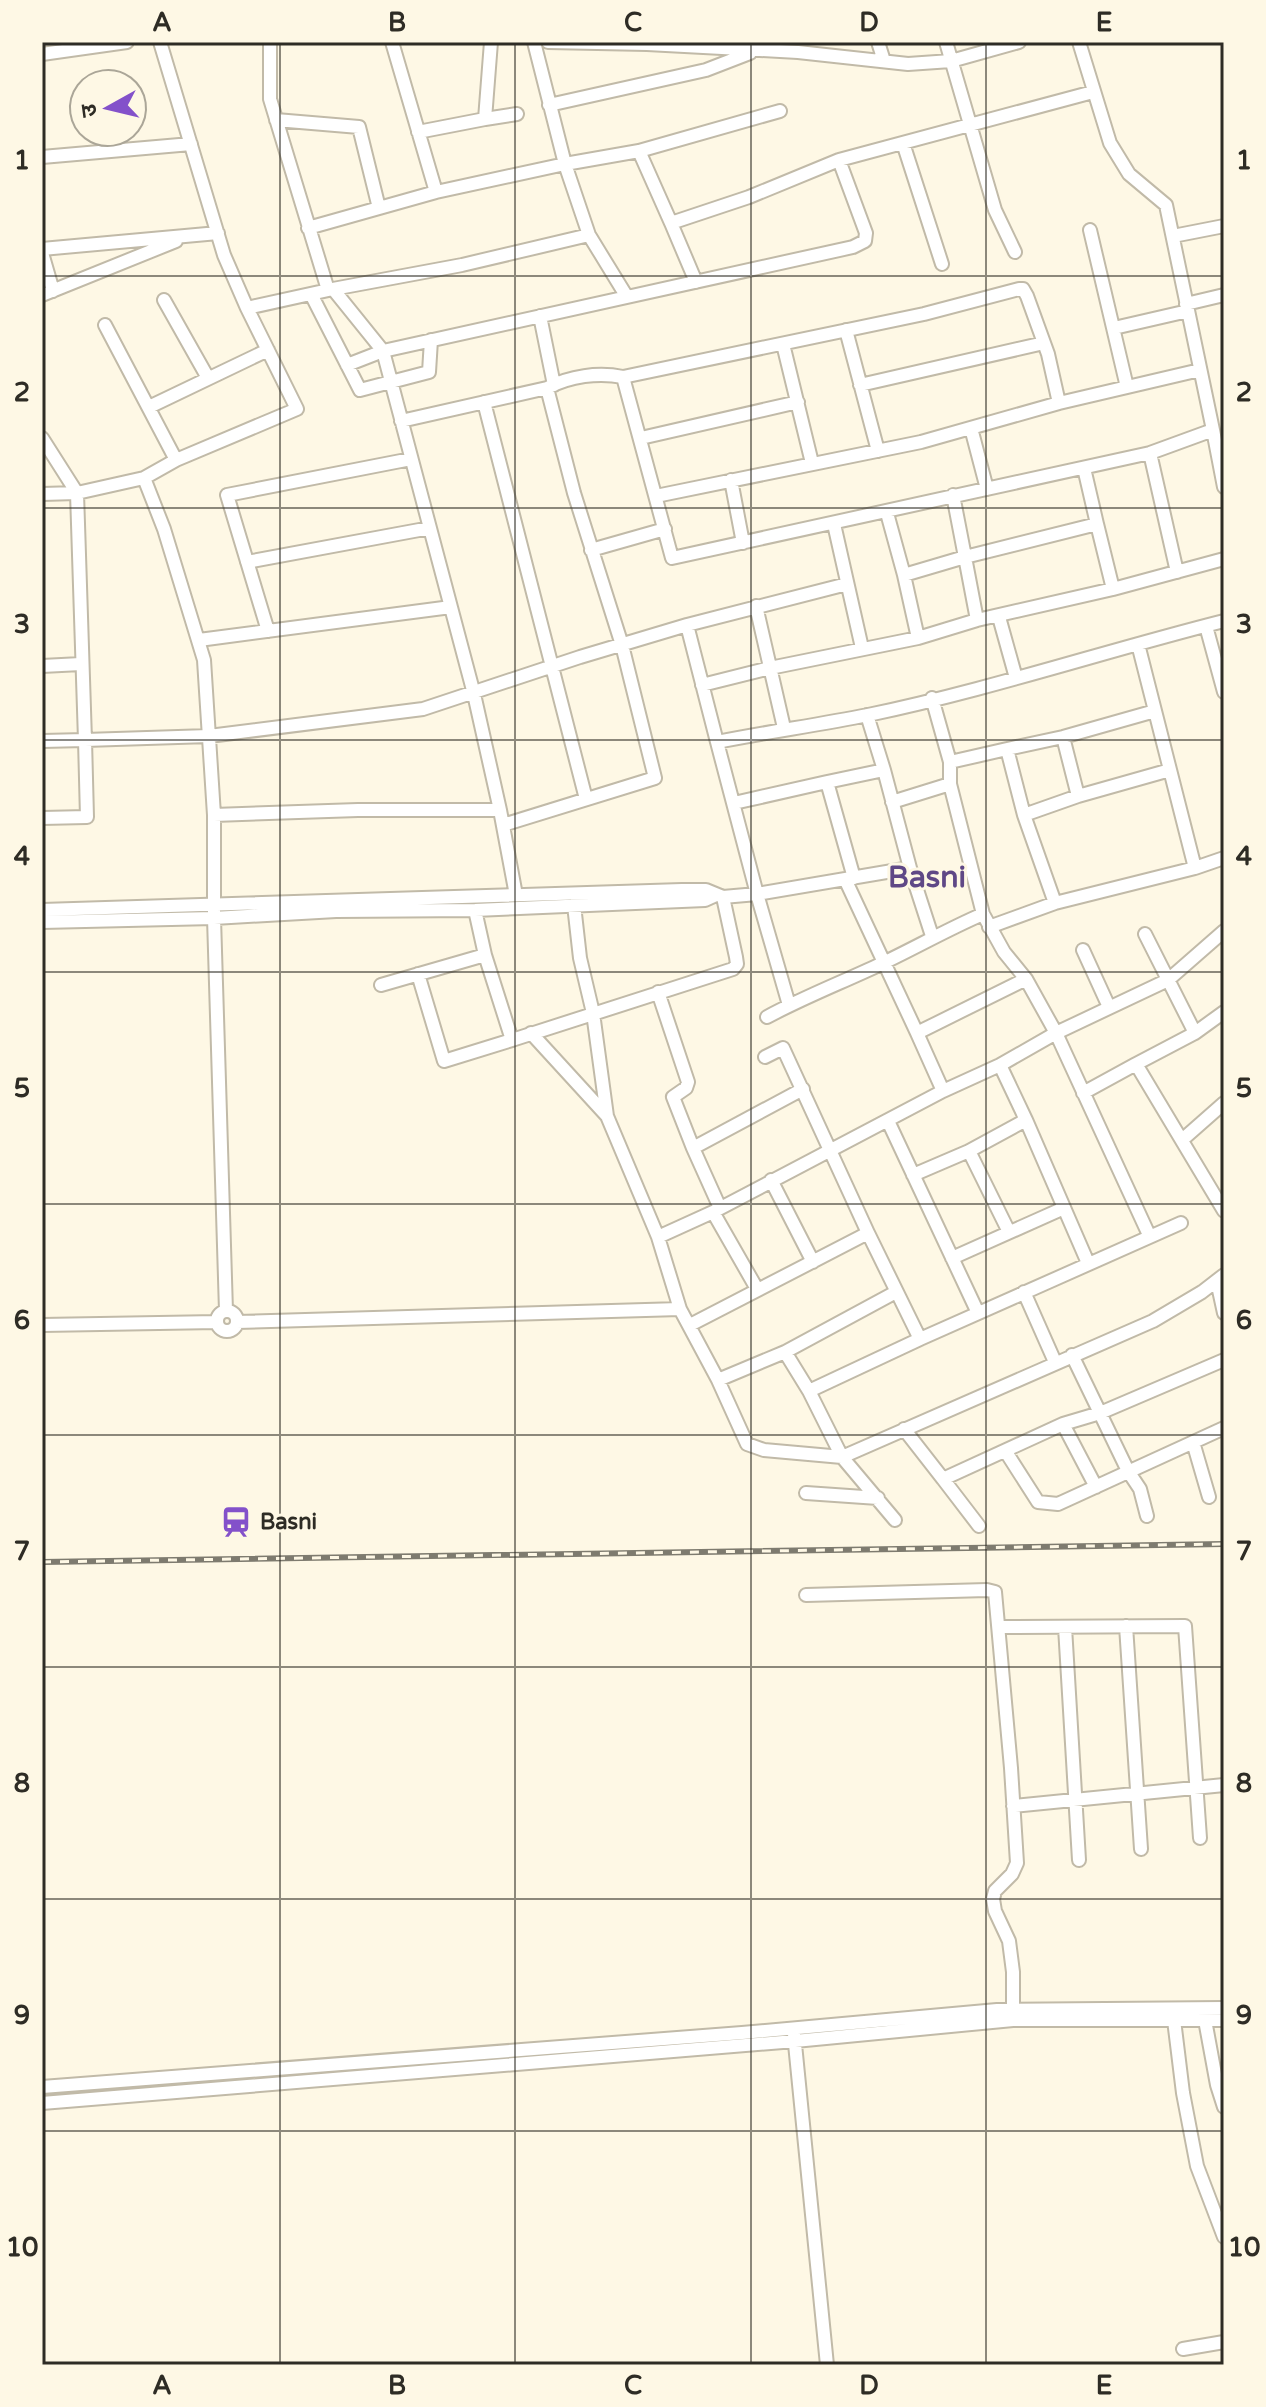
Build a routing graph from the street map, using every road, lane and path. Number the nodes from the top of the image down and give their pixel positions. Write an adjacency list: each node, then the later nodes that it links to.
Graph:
1 (127, 42): 13 (street)
2 (160, 42): 25 (street)
3 (270, 42): 21 (street)
4 (392, 42): 23 (street)
5 (491, 42): 20 (street)
6 (534, 42): 17 (street)
7 (548, 42): 12 (street)
8 (878, 42): 14 (street)
9 (946, 42): 15 (street)
10 (1079, 42): 16 (street)
11 (1015, 43): 15 (street)
12 (757, 50): 14 (street); 17 (street)
13 (42, 54)
14 (884, 61): 15 (street)
15 (951, 61): 22 (street)
16 (1093, 92): 22 (street); 39 (street)
17 (549, 105): 29 (street)
18 (780, 111): 26 (street)
19 (517, 114): 20 (street)
20 (485, 119): 23 (street)
21 (276, 120): 31 (street); 34 (street)
22 (970, 125): 24 (street); 41 (street)
23 (418, 132): 30 (street)
24 (903, 143): 28 (street); 42 (street)
25 (191, 144): 27 (street); 36 (street)
26 (639, 151): 29 (street); 32 (street)
27 (42, 157)
28 (839, 160): 32 (street); 43 (street)
29 (565, 164): 30 (street); 38 (street)
30 (436, 192): 31 (street)
31 (379, 208): 34 (street)
32 (671, 223): 43 (street)
33 (1224, 226): 39 (street)
34 (308, 228): 44 (street)
35 (1090, 230): 54 (street)
36 (218, 233): 37 (street); 51 (street)
37 (191, 235): 40 (street); 45 (street)
38 (589, 235): 44 (street); 48 (street)
39 (1173, 236): 50 (street)
40 (42, 251): 45 (street)
41 (1015, 252)
42 (942, 264)
43 (696, 282): 48 (street)
44 (330, 289): 46 (street); 60 (street)
45 (48, 293)
46 (311, 294): 51 (street); 61 (street)
47 (1224, 295): 50 (street)
48 (627, 297): 52 (street)
49 (164, 300): 64 (street)
50 (1187, 307): 54 (street); 62 (street)
51 (247, 308): 59 (street)
52 (540, 316): 56 (street); 67 (street)
53 (105, 325): 72 (street)
54 (1114, 328): 68 (street)
55 (846, 330): 57 (street); 58 (street); 66 (street)
56 (431, 340): 60 (street); 65 (street)
57 (1044, 343): 66 (street); 71 (street)
58 (783, 344): 63 (street); 70 (street)
59 (268, 350): 64 (street); 81 (street)
60 (383, 351): 61 (street); 65 (street)
61 (347, 365): 65 (street)
62 (1200, 370): 68 (street); 75 (street)
63 (623, 377): 67 (street); 77 (street)
64 (208, 378): 72 (street)
65 (391, 382): 73 (street)
66 (860, 385): 78 (street)
67 (551, 386): 69 (street); 98 (street)
68 (1127, 387): 71 (street)
69 (484, 402): 73 (street); 121 (street)
70 (798, 402): 77 (street); 82 (street)
71 (1059, 403): 74 (street)
72 (149, 407): 81 (street)
73 (401, 421): 80 (street)
74 (971, 428): 78 (street); 87 (street)
75 (1213, 430): 79 (street); 86 (street)
76 (42, 438): 88 (street)
77 (641, 438): 91 (street)
78 (878, 451): 82 (street)
79 (1150, 453): 83 (street); 102 (street)
80 (411, 459): 95 (street); 101 (street)
81 (176, 460): 84 (street)
82 (812, 463): 85 (street)
83 (1084, 468): 87 (street); 94 (street)
84 (144, 478): 88 (street); 115 (street)
85 (731, 480): 91 (street); 97 (street)
86 (1224, 487)
87 (987, 489): 90 (street)
88 (77, 493): 89 (street); 119 (street)
89 (42, 494)
90 (953, 495): 92 (street); 99 (street)
91 (656, 496): 96 (street)
92 (887, 513): 93 (street); 103 (street)
93 (834, 524): 97 (street); 104 (street)
94 (1097, 524): 99 (street); 105 (street)
95 (430, 528): 101 (street); 107 (street)
96 (665, 529): 97 (street); 98 (street)
97 (743, 543)
98 (591, 550): 117 (street)
99 (965, 557): 103 (street); 109 (street)
100 (1224, 559): 102 (street)
101 (247, 562): 113 (street)
102 (1177, 572): 105 (street)
103 (904, 575): 114 (street)
104 (847, 584): 106 (street); 118 (street)
105 (1113, 589): 108 (street)
106 (756, 606): 111 (street); 122 (street)
107 (451, 607): 113 (street); 126 (street)
108 (999, 617): 109 (street); 123 (street)
109 (977, 620): 114 (street)
110 (1224, 621): 112 (street)
111 (687, 625): 117 (street); 124 (street)
112 (1206, 626): 116 (street); 125 (street)
113 (268, 631): 115 (street)
114 (918, 638): 118 (street)
115 (199, 640): 131 (street)
116 (1138, 644): 123 (street); 128 (street)
117 (622, 645): 121 (street); 143 (street)
118 (862, 648): 122 (street)
119 (81, 664): 120 (street); 133 (street)
120 (42, 666)
121 (552, 666): 126 (street); 143 (street)
122 (770, 668): 124 (street); 130 (street)
123 (1016, 678): 127 (street)
124 (702, 685): 135 (street)
125 (1224, 692)
126 (474, 694): 131 (street); 146 (street)
127 (932, 698): 129 (street); 137 (street)
128 (1155, 711): 132 (street); 139 (street)
129 (867, 715): 130 (street); 138 (street)
130 (784, 728): 135 (street)
131 (209, 736): 133 (street); 147 (street)
132 (1063, 737): 136 (street); 142 (street)
133 (85, 740): 134 (street); 149 (street)
134 (42, 741)
135 (717, 742): 145 (street)
136 (1007, 749): 137 (street); 148 (street)
137 (950, 762): 141 (street)
138 (884, 770): 140 (street); 144 (street)
139 (1170, 770): 142 (street); 153 (street)
140 (827, 782): 145 (street); 154 (street)
141 (950, 784): 144 (street); 163 (street)
142 (1078, 796): 148 (street)
143 (586, 799): 150 (street)
144 (892, 802): 152 (street)
145 (734, 803): 155 (street)
146 (500, 810): 147 (street); 150 (street)
147 (214, 815): 159 (street)
148 (1024, 815): 158 (street)
149 (42, 818)
150 (503, 825): 156 (street)
151 (1224, 858): 153 (street)
152 (910, 868): 154 (street); 169 (street)
153 (1195, 868): 158 (street)
154 (850, 878): 155 (street); 172 (street)
155 (757, 894): 157 (street); 178 (street)
156 (516, 895): 157 (street); 159 (street)
157 (720, 896): 160 (street); 177 (street)
158 (1055, 903): 166 (street)
159 (214, 904): 161 (street); 164 (street)
160 (574, 905): 162 (street); 181 (street)
161 (42, 910)
162 (475, 910): 164 (street); 171 (street)
163 (983, 914): 166 (street); 169 (street)
164 (214, 918): 165 (street); 222 (street)
165 (42, 922)
166 (989, 927): 174 (street)
167 (1224, 931): 175 (street)
168 (1145, 934): 175 (street)
169 (932, 936): 172 (street)
170 (1083, 950): 179 (street)
171 (485, 955): 173 (street); 187 (street)
172 (883, 963): 178 (street); 184 (street)
173 (418, 974): 176 (street); 187 (street)
174 (1026, 979): 184 (street); 185 (street)
175 (1168, 980): 179 (street); 186 (street)
176 (381, 985)
177 (658, 992): 181 (street); 199 (street)
178 (789, 1005): 182 (street)
179 (1109, 1007): 185 (street)
180 (1224, 1012): 186 (street)
181 (593, 1013): 183 (street); 195 (street)
182 (767, 1017)
183 (531, 1033): 187 (street); 195 (street)
184 (917, 1033): 192 (street)
185 (1056, 1033): 190 (street); 193 (street)
186 (1195, 1033): 189 (street)
187 (512, 1040)
188 (765, 1057): 191 (street)
189 (1136, 1064): 193 (street); 198 (street)
190 (1000, 1065): 192 (street); 196 (street)
191 (803, 1089): 199 (street); 201 (street)
192 (943, 1091): 197 (street)
193 (1083, 1093): 212 (street)
194 (1224, 1103): 198 (street)
195 (607, 1116): 213 (street)
196 (1026, 1120): 200 (street); 206 (street)
197 (888, 1121): 201 (street); 202 (street)
198 (1182, 1140): 205 (street)
199 (693, 1148): 207 (street)
200 (969, 1151): 202 (street); 210 (street)
201 (830, 1152): 203 (street); 211 (street)
202 (913, 1175): 214 (street)
203 (771, 1180): 207 (street); 215 (street)
204 (1224, 1183): 205 (street)
205 (1212, 1193): 208 (street)
206 (1064, 1208): 210 (street); 216 (street)
207 (717, 1210): 213 (street); 218 (street)
208 (1224, 1211)
209 (1181, 1223): 212 (street)
210 (1009, 1232): 214 (street)
211 (868, 1233): 215 (street); 219 (street)
212 (1149, 1235): 216 (street)
213 (658, 1237): 221 (street)
214 (952, 1258): 223 (street)
215 (813, 1262): 218 (street)
216 (1088, 1263): 220 (street)
217 (1220, 1278): 224 (street); 231 (street)
218 (757, 1289): 228 (street)
219 (896, 1292): 229 (street); 230 (street)
220 (1024, 1292): 223 (street); 233 (street)
221 (680, 1309): 226 (street); 228 (street)
222 (226, 1311): 225 (street); 226 (street)
223 (978, 1313): 229 (street)
224 (1224, 1313)
225 (217, 1322): 226 (street); 227 (street)
226 (237, 1322)
227 (42, 1325)
228 (690, 1325): 234 (street)
229 (920, 1339): 235 (street)
230 (785, 1352): 234 (street); 235 (street)
231 (1072, 1355): 233 (street); 236 (street)
232 (1224, 1360): 236 (street)
233 (1055, 1362): 239 (street)
234 (718, 1380): 242 (street)
235 (809, 1391): 242 (street)
236 (1100, 1413): 237 (street); 243 (street)
237 (1063, 1424): 241 (street); 245 (street)
238 (1224, 1428): 240 (street)
239 (904, 1429): 242 (street); 244 (street)
240 (1193, 1442): 243 (street); 247 (street)
241 (1006, 1452): 244 (street); 245 (street)
242 (842, 1457): 248 (street)
243 (1128, 1471): 245 (street); 249 (street)
244 (943, 1479): 251 (street)
245 (1096, 1487)
246 (806, 1493): 248 (street)
247 (1209, 1497)
248 (878, 1498): 250 (street)
249 (1147, 1516)
250 (895, 1520)
251 (979, 1526)
252 (806, 1595): 254 (street)
253 (1126, 1626): 255 (street); 257 (street); 258 (street)
254 (1000, 1627): 255 (street); 260 (street)
255 (1065, 1627): 259 (street)
256 (1224, 1785): 257 (street)
257 (1197, 1787): 258 (street); 261 (street)
258 (1137, 1793): 259 (street); 262 (street)
259 (1076, 1799): 260 (street); 263 (street)
260 (1013, 1806): 265 (street)
261 (1200, 1838)
262 (1141, 1849)
263 (1079, 1860)
264 (1224, 2008): 265 (street)
265 (1013, 2014): 266 (street); 269 (street); 270 (street)
266 (1174, 2020): 267 (street); 274 (street)
267 (1205, 2020): 268 (street); 273 (street)
268 (1224, 2020)
269 (794, 2027): 270 (street); 271 (street)
270 (795, 2041): 272 (street); 277 (street)
271 (42, 2087)
272 (42, 2103)
273 (1224, 2107)
274 (1223, 2231)
275 (1224, 2342): 276 (street)
276 (1183, 2349)
277 (827, 2365)

